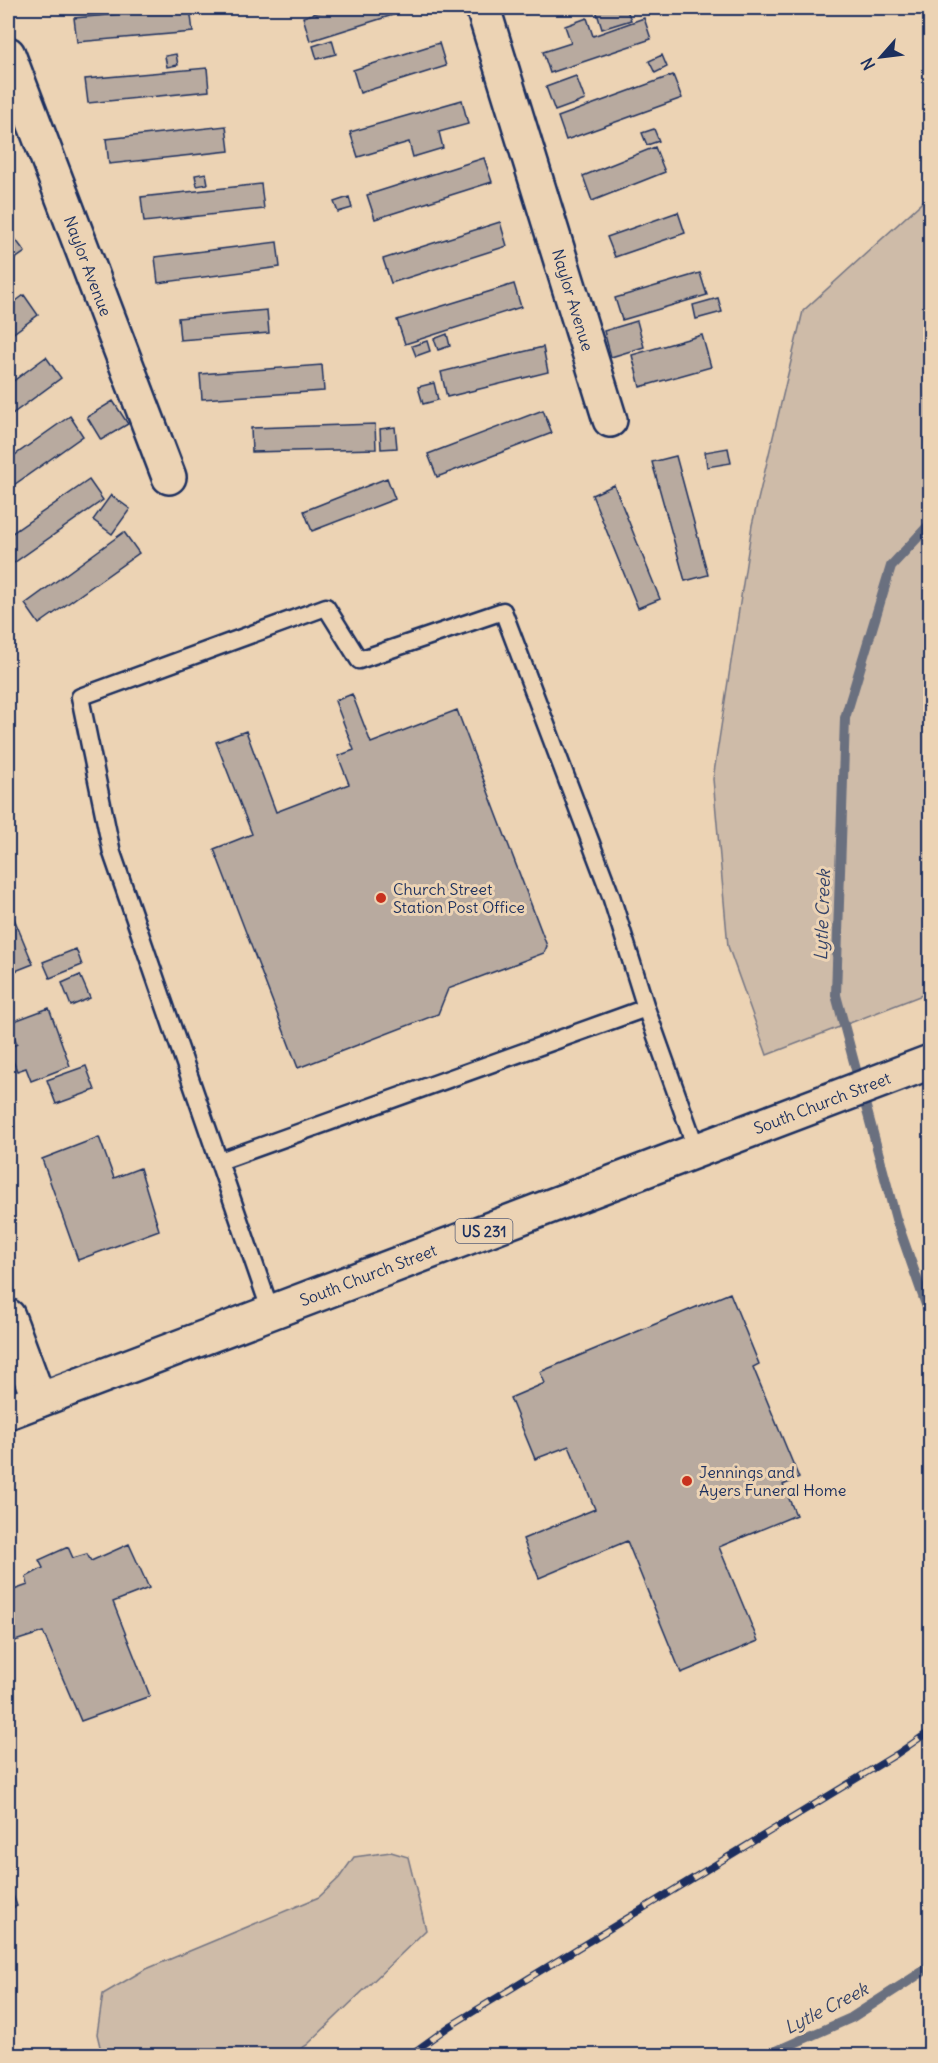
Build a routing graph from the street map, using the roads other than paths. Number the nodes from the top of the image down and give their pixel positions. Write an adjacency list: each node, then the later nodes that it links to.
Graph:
1 (483, 8): 3 (main road, Naylor Avenue)
2 (8, 54): 4 (main road, Naylor Avenue)
3 (610, 420)
4 (169, 477)
5 (646, 1008): 7 (lane); 8 (lane); 8 (lane)
6 (930, 1062): 7 (main road, South Church Street / US 231)
7 (697, 1151): 9 (main road, South Church Street / US 231)
8 (220, 1161): 9 (lane)
9 (271, 1312): 11 (main road, South Church Street / US 231)
10 (8, 1316): 11 (main road)
11 (39, 1400): 12 (main road, South Church Street / US 231)
12 (8, 1412)

